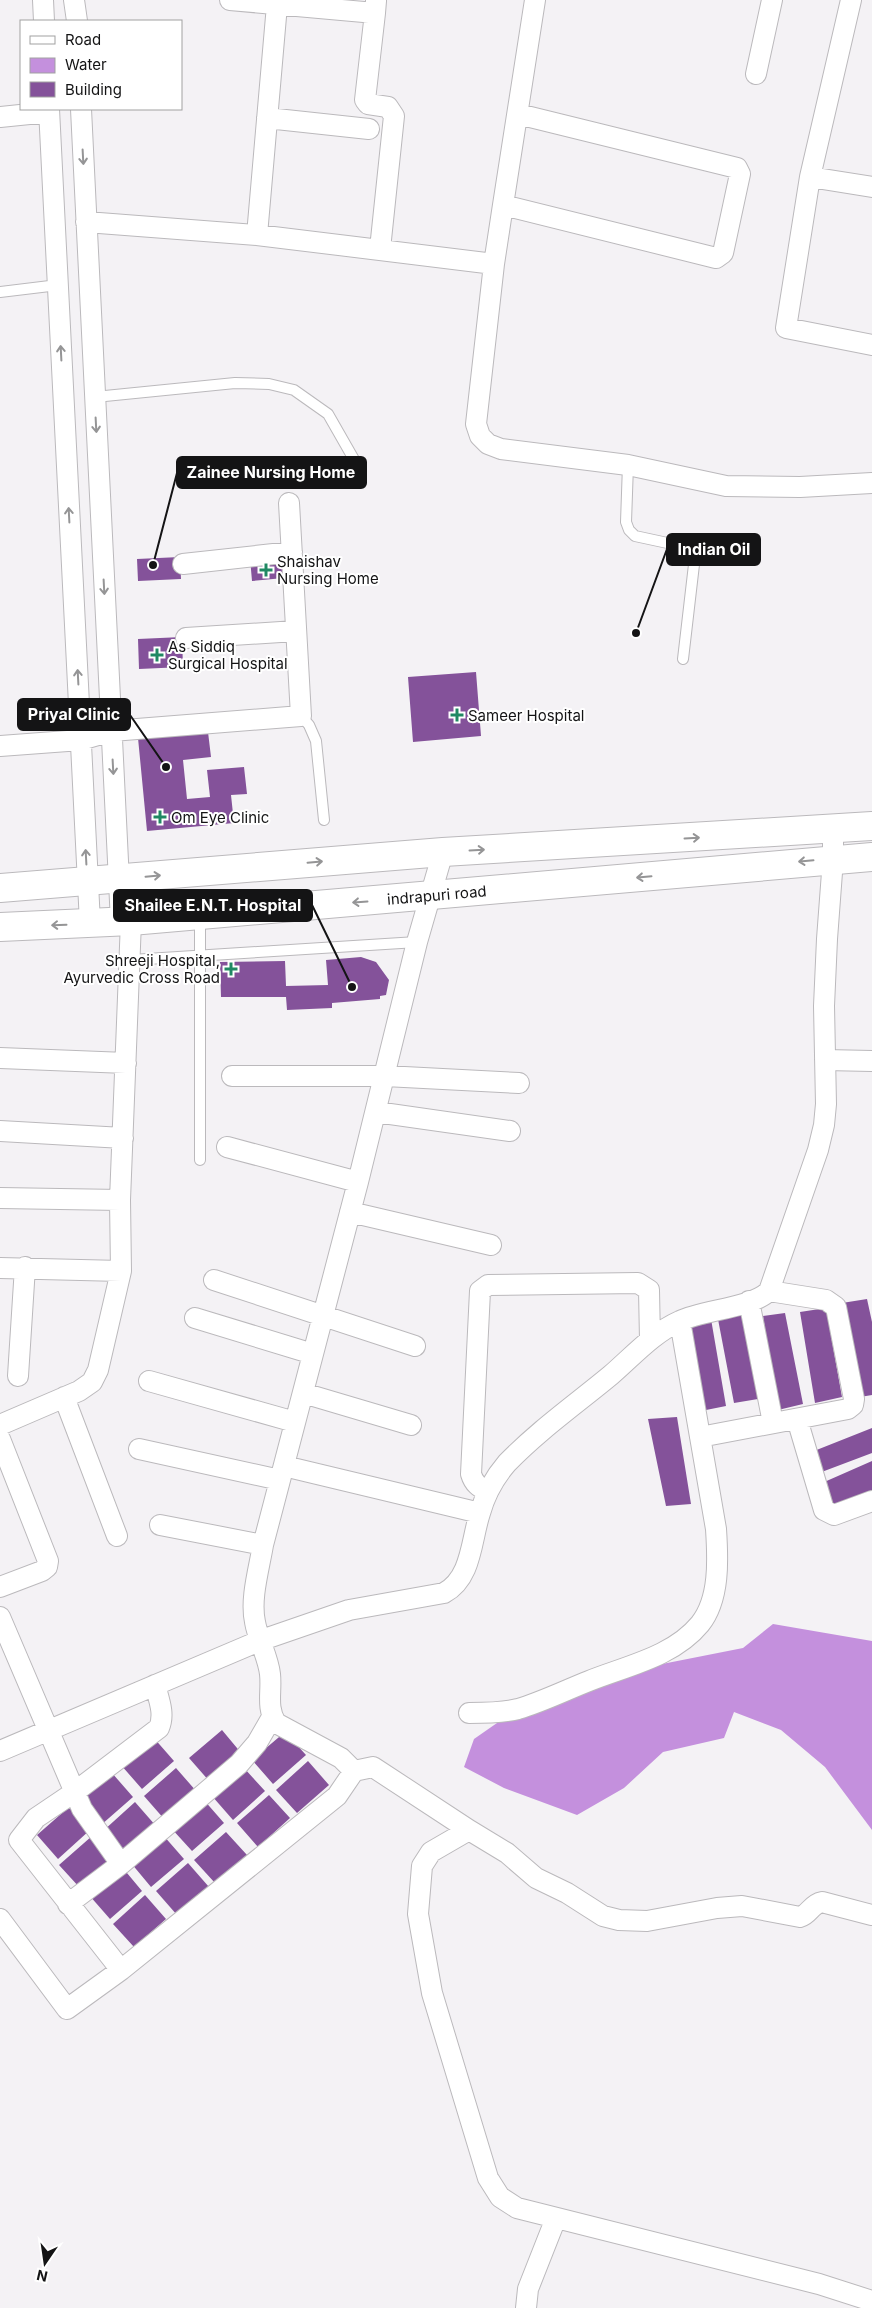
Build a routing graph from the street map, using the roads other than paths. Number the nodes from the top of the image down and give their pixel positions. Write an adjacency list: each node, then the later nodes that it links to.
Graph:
1 (43, 0): 9 (street)
2 (74, 0): 10 (street)
3 (230, 0): 7 (street)
4 (535, 0): 14 (street)
5 (772, 0): 11 (street)
6 (851, 0): 18 (street)
7 (277, 6): 8 (street); 16 (street)
8 (376, 7): 23 (street)
9 (44, 20)
10 (77, 20)
11 (756, 74)
12 (49, 110): 15 (street); 25 (street)
13 (80, 110): 21 (street, one-way to 21)
14 (518, 114): 20 (street); 20 (street)
15 (0, 117)
16 (266, 118): 17 (street); 22 (street)
17 (369, 129)
18 (810, 177): 19 (street); 27 (street)
19 (872, 187)
20 (503, 205): 24 (street)
21 (86, 222): 22 (street); 28 (street)
22 (257, 235): 23 (street)
23 (380, 249): 24 (street)
24 (494, 264): 30 (street)
25 (58, 285): 26 (lane); 40 (street, one-way to 25)
26 (0, 292)
27 (872, 345)
28 (95, 397): 29 (lane); 39 (street, one-way to 39)
29 (356, 463)
30 (628, 465): 31 (street); 37 (lane)
31 (872, 483)
32 (290, 503): 33 (street)
33 (292, 552): 34 (street); 35 (street)
34 (183, 564)
35 (296, 631): 36 (street); 38 (street)
36 (186, 638)
37 (683, 659)
38 (301, 716): 39 (street); 42 (lane)
39 (112, 731): 40 (street); 48 (street, one-way to 48)
40 (81, 740): 41 (street); 49 (street, one-way to 40)
41 (0, 746)
42 (324, 820)
43 (872, 826): 44 (main road)
44 (833, 829): 45 (main road, one-way to 44); 47 (street)
45 (443, 852): 48 (main road, one-way to 45); 51 (street)
46 (872, 857): 47 (main road, indrapuri road)
47 (833, 859): 51 (main road, indrapuri road, one-way to 51); 60 (street)
48 (119, 878): 49 (main road); 53 (street)
49 (88, 882): 50 (main road); 54 (street)
50 (0, 888)
51 (430, 897): 52 (main road, indrapuri road, one-way to 52); 56 (street)
52 (200, 915): 53 (main road, indrapuri road); 57 (lane)
53 (126, 922): 54 (main road, indrapuri road); 58 (street)
54 (90, 923): 55 (main road, indrapuri road, one-way to 55)
55 (0, 927)
56 (417, 942): 57 (lane); 64 (street)
57 (200, 956): 58 (lane); 71 (lane)
58 (131, 960): 62 (street)
59 (0, 1058): 62 (street)
60 (825, 1060): 61 (street); 81 (street)
61 (872, 1061)
62 (126, 1063): 69 (street)
63 (232, 1076): 64 (street)
64 (385, 1076): 65 (street); 66 (street)
65 (519, 1083)
66 (376, 1112): 68 (street); 72 (street)
67 (0, 1131): 69 (street)
68 (510, 1131)
69 (123, 1138): 74 (street)
70 (226, 1147): 72 (street)
71 (200, 1160)
72 (358, 1182): 75 (street)
73 (0, 1198): 74 (street)
74 (120, 1200): 79 (street)
75 (350, 1212): 76 (street); 83 (street)
76 (491, 1245)
77 (25, 1267): 78 (street); 79 (street); 89 (street)
78 (0, 1268)
79 (121, 1271): 92 (street)
80 (214, 1280): 83 (street)
81 (769, 1291): 82 (street); 93 (street)
82 (749, 1301): 85 (street); 95 (street)
83 (323, 1316): 87 (street); 88 (street)
84 (196, 1318): 88 (street)
85 (680, 1321): 86 (street); 98 (street)
86 (650, 1340): 102 (street); 102 (street)
87 (415, 1346)
88 (313, 1354): 91 (street)
89 (18, 1376)
90 (149, 1381): 94 (street)
91 (303, 1393): 94 (street); 97 (street)
92 (64, 1398): 96 (street); 106 (street)
93 (796, 1419): 95 (street); 103 (street)
94 (295, 1422): 101 (street)
95 (773, 1423): 98 (street)
96 (0, 1425)
97 (411, 1425)
98 (700, 1437): 112 (street)
99 (0, 1439): 108 (street)
100 (139, 1449): 101 (street)
101 (282, 1473): 104 (street); 107 (street)
102 (488, 1492): 104 (street)
103 (872, 1502)
104 (480, 1513): 110 (street)
105 (160, 1526): 107 (street)
106 (117, 1536)
107 (263, 1545): 110 (street)
108 (0, 1588)
109 (0, 1617): 114 (street)
110 (259, 1641): 111 (street); 113 (street)
111 (155, 1685): 114 (street); 117 (street)
112 (469, 1713)
113 (272, 1717): 116 (street); 119 (street)
114 (49, 1730): 115 (street); 117 (street)
115 (0, 1751)
116 (354, 1771): 118 (street); 123 (street)
117 (76, 1791): 119 (street); 120 (street)
118 (469, 1830): 121 (street); 124 (street)
119 (121, 1864): 120 (street)
120 (68, 1904): 123 (street)
121 (872, 1915)
122 (0, 1919): 123 (street)
123 (120, 1970)
124 (556, 2218): 125 (street); 126 (street)
125 (872, 2301)
126 (526, 2308)

